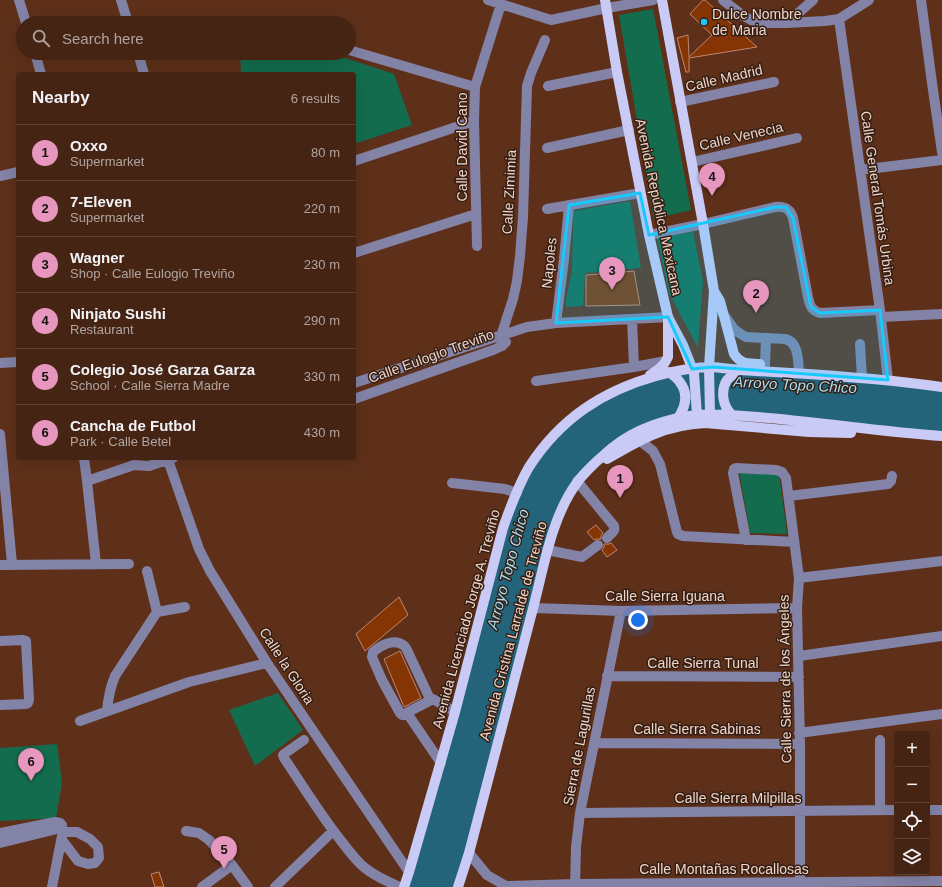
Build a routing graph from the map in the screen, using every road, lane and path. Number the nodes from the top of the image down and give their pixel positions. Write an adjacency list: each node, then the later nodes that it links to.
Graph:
1 (19, 0): 12 (street)
2 (121, 0): 13 (street)
3 (488, 0): 10 (street)
4 (653, 0): 11 (street)
5 (662, 0): 27 (main road)
6 (723, 0): 15 (street)
7 (813, 0): 15 (street)
8 (869, 0): 14 (street)
9 (921, 0): 24 (street)
10 (501, 4): 11 (street); 26 (street, Calle David Cano)
11 (606, 4): 22 (main road, Avenida República Mexicana)
12 (24, 16)
13 (126, 16)
14 (839, 19): 15 (street); 36 (street, Calle General Tomás Urbina)
15 (787, 24)
16 (545, 40): 55 (street, Calle Zimimia)
17 (356, 52): 26 (street)
18 (37, 60): 20 (street)
19 (140, 60): 21 (street)
20 (40, 72)
21 (143, 72)
22 (617, 72): 25 (street); 29 (main road, Avenida República Mexicana)
23 (774, 82): 27 (street, Calle Madrid)
24 (937, 83): 32 (street)
25 (548, 86)
26 (475, 87): 28 (street, Calle David Cano)
27 (680, 102): 35 (main road)
28 (474, 121): 33 (street); 42 (street, Calle David Cano)
29 (629, 130): 31 (street); 39 (main road, Avenida República Mexicana)
30 (797, 138): 35 (street, Calle Venecia)
31 (547, 148)
32 (942, 152)
33 (356, 160)
34 (942, 160): 36 (street)
35 (692, 162): 43 (main road)
36 (860, 170): 49 (street, Calle General Tomás Urbina)
37 (16, 172): 38 (street)
38 (0, 176)
39 (640, 192): 40 (street); 44 (main road, Avenida República Mexicana)
40 (569, 205): 41 (street); 53 (street, Napoles)
41 (547, 209)
42 (476, 214): 45 (street, Calle David Cano); 46 (street)
43 (703, 224): 44 (street); 47 (main road); 49 (street)
44 (648, 235): 51 (main road, Avenida República Mexicana)
45 (477, 246)
46 (356, 253)
47 (714, 291): 48 (main road); 63 (main road)
48 (723, 314): 54 (street); 60 (main road)
49 (880, 314): 50 (street); 71 (street, Calle General Tomás Urbina)
50 (942, 314)
51 (668, 317): 52 (street, Calle Eulogio Treviño); 57 (main road); 65 (main road, Avenida República Mexicana)
52 (632, 319): 53 (street, Calle Eulogio Treviño); 61 (street)
53 (556, 323): 55 (street, Calle Eulogio Treviño)
54 (766, 338): 60 (street); 67 (street)
55 (501, 341): 69 (street, Calle Eulogio Treviño); 75 (street, Calle Eulogio Treviño)
56 (860, 344): 68 (street)
57 (666, 361): 61 (street); 70 (main road)
58 (16, 362): 59 (street)
59 (0, 363)
60 (765, 365): 64 (main road)
61 (634, 367): 72 (street)
62 (670, 372): 65 (main road, Avenida Licenciado Jorge A. Treviño); 70 (main road, Avenida Licenciado Jorge A. Treviño); 80 (main road)
63 (709, 372): 65 (main road, Avenida Licenciado Jorge A. Treviño); 66 (main road, Avenida Licenciado Jorge A. Treviño); 77 (main road)
64 (778, 372): 66 (main road, Avenida Licenciado Jorge A. Treviño); 67 (main road, Avenida Licenciado Jorge A. Treviño)
65 (693, 373): 78 (main road, Avenida República Mexicana)
66 (736, 373): 79 (main road)
67 (799, 373): 68 (main road, Avenida Licenciado Jorge A. Treviño)
68 (862, 378): 71 (main road, Avenida Licenciado Jorge A. Treviño)
69 (364, 379): 73 (street, Calle Eulogio Treviño); 75 (street)
70 (641, 380): 94 (main road, Avenida Licenciado Jorge A. Treviño)
71 (888, 380): 74 (main road, Avenida Licenciado Jorge A. Treviño)
72 (536, 381)
73 (356, 382)
74 (942, 387)
75 (369, 394): 76 (street, Calle Eulogio Treviño)
76 (356, 398)
77 (710, 411): 78 (main road, Avenida Cristina Larralde de Treviño); 79 (main road, Avenida Cristina Larralde de Treviño)
78 (697, 412): 80 (main road, Avenida Cristina Larralde de Treviño)
79 (730, 413): 81 (main road, Avenida Cristina Larralde de Treviño)
80 (680, 415): 89 (main road, Avenida Cristina Larralde de Treviño)
81 (870, 430): 83 (main road, Avenida Cristina Larralde de Treviño); 84 (main road)
82 (0, 434): 102 (street)
83 (942, 436)
84 (639, 440): 89 (main road); 97 (street)
85 (84, 460): 91 (street)
86 (168, 460): 88 (street)
87 (171, 460): 116 (street, Calle la Gloria)
88 (137, 461): 91 (street)
89 (589, 468): 92 (main road, Avenida Cristina Larralde de Treviño)
90 (890, 480): 95 (street)
91 (87, 481): 103 (street)
92 (577, 482): 96 (street); 100 (main road, Avenida Cristina Larralde de Treviño)
93 (452, 483): 94 (street)
94 (516, 493): 122 (main road, Avenida Licenciado Jorge A. Treviño)
95 (788, 496): 97 (street, Calle Sierra de los Ángeles); 98 (street, Calle Sierra de los Ángeles)
96 (607, 538)
97 (746, 540): 98 (street)
98 (794, 542): 107 (street, Calle Sierra de los Ángeles)
99 (598, 545): 100 (street)
100 (548, 550): 109 (main road, Avenida Cristina Larralde de Treviño)
101 (942, 561): 107 (street)
102 (12, 564): 103 (street); 105 (street)
103 (96, 564): 104 (street)
104 (129, 564)
105 (0, 565)
106 (147, 571): 112 (street)
107 (799, 578): 110 (street, Calle Sierra de los Ángeles)
108 (185, 607): 112 (street)
109 (534, 608): 111 (street, Calle Sierra Iguana); 143 (main road, Avenida Cristina Larralde de Treviño)
110 (797, 608): 111 (street, Calle Sierra Iguana); 115 (street, Calle Sierra de los Ángeles)
111 (621, 611): 117 (street, Sierra de Lagurillas)
112 (158, 612): 121 (street)
113 (942, 636): 115 (street)
114 (0, 642): 120 (street)
115 (799, 656): 118 (street, Calle Sierra de los Ángeles)
116 (267, 664): 121 (street); 145 (street, Calle la Gloria)
117 (607, 676): 118 (street, Calle Sierra Tunal); 128 (street, Sierra de Lagurillas)
118 (799, 677): 126 (street, Calle Sierra de los Ángeles)
119 (430, 699): 122 (street); 124 (street); 124 (street)
120 (0, 705)
121 (107, 712): 125 (street)
122 (455, 712): 131 (main road, Avenida Licenciado Jorge A. Treviño)
123 (942, 714): 126 (street)
124 (408, 715): 131 (street)
125 (80, 721)
126 (799, 733): 129 (street, Calle Sierra de los Ángeles)
127 (304, 740): 139 (street)
128 (594, 743): 129 (street, Calle Sierra Sabinas); 137 (street, Sierra de Lagurillas)
129 (800, 744): 136 (street, Calle Sierra de los Ángeles)
130 (880, 745): 132 (street)
131 (441, 763): 145 (main road, Avenida Licenciado Jorge A. Treviño)
132 (880, 810): 133 (street, Calle Sierra Milpillas); 136 (street, Calle Sierra Milpillas)
133 (894, 810)
134 (930, 810): 135 (street)
135 (942, 810)
136 (800, 811): 137 (street, Calle Sierra Milpillas); 147 (street, Calle Sierra de los Ángeles)
137 (580, 813): 149 (street, Sierra de Lagurillas)
138 (186, 831): 144 (street)
139 (333, 831): 153 (street); 154 (street)
140 (62, 833): 141 (street); 142 (street); 150 (street)
141 (0, 834)
142 (0, 843)
143 (469, 853): 148 (street, Calle Montañas Rocallosas); 156 (main road, Avenida Cristina Larralde de Treviño)
144 (232, 865): 151 (street); 152 (street)
145 (409, 872): 155 (main road, Avenida Licenciado Jorge A. Treviño)
146 (942, 881): 147 (street, Calle Montañas Rocallosas)
147 (800, 885): 149 (street, Calle Montañas Rocallosas)
148 (504, 886): 149 (street, Calle Montañas Rocallosas)
149 (575, 886)
150 (52, 887)
151 (202, 887)
152 (248, 887)
153 (275, 887)
154 (400, 887)
155 (404, 887)
156 (458, 887)

